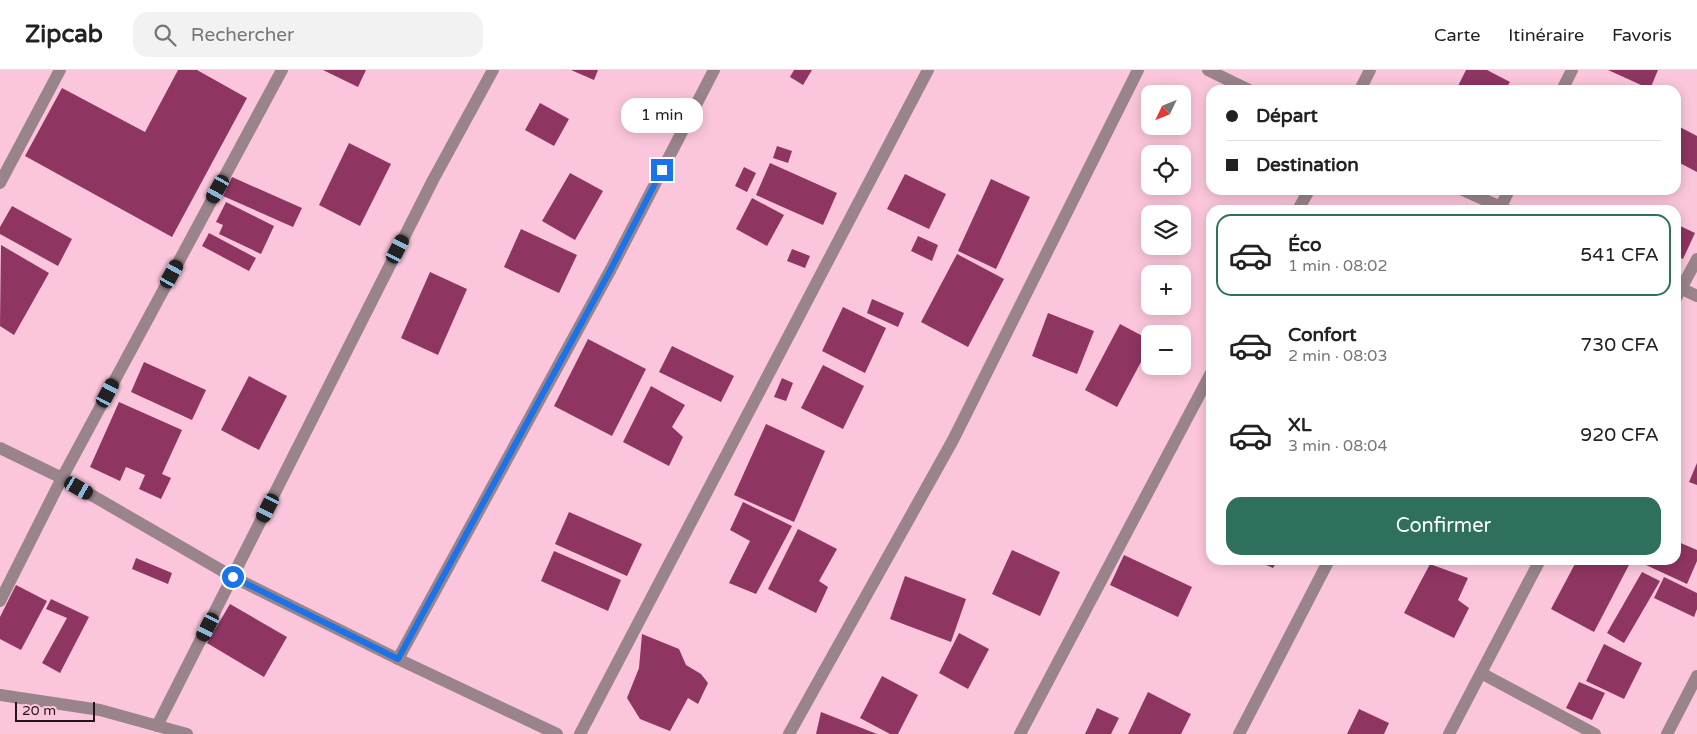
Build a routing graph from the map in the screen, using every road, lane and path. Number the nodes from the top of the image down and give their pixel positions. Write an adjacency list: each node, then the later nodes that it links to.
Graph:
1 (60, 70): 13 (street)
2 (282, 70): 22 (street)
3 (493, 70): 25 (street)
4 (714, 70): 27 (street)
5 (928, 70): 34 (street)
6 (1138, 70): 35 (street)
7 (1208, 70): 10 (street)
8 (1370, 70): 11 (street)
9 (1572, 70): 12 (street)
10 (1239, 85)
11 (1362, 85)
12 (1564, 85)
13 (0, 183)
14 (1473, 195): 15 (street)
15 (1494, 205)
16 (1697, 259): 17 (street)
17 (1681, 286)
18 (1681, 292): 19 (street)
19 (1697, 296)
20 (1206, 382): 36 (street)
21 (0, 448): 22 (street)
22 (62, 478): 25 (street); 26 (street)
23 (1326, 565): 37 (street)
24 (1537, 565): 28 (street)
25 (233, 577): 27 (street); 31 (street)
26 (0, 600)
27 (398, 659): 33 (street)
28 (1481, 673): 38 (street); 39 (street)
29 (1697, 676): 40 (street)
30 (0, 696): 31 (street)
31 (157, 726): 32 (street)
32 (187, 734)
33 (557, 734)
34 (580, 734)
35 (790, 734)
36 (1020, 734)
37 (1239, 734)
38 (1449, 734)
39 (1595, 734)
40 (1667, 734)

